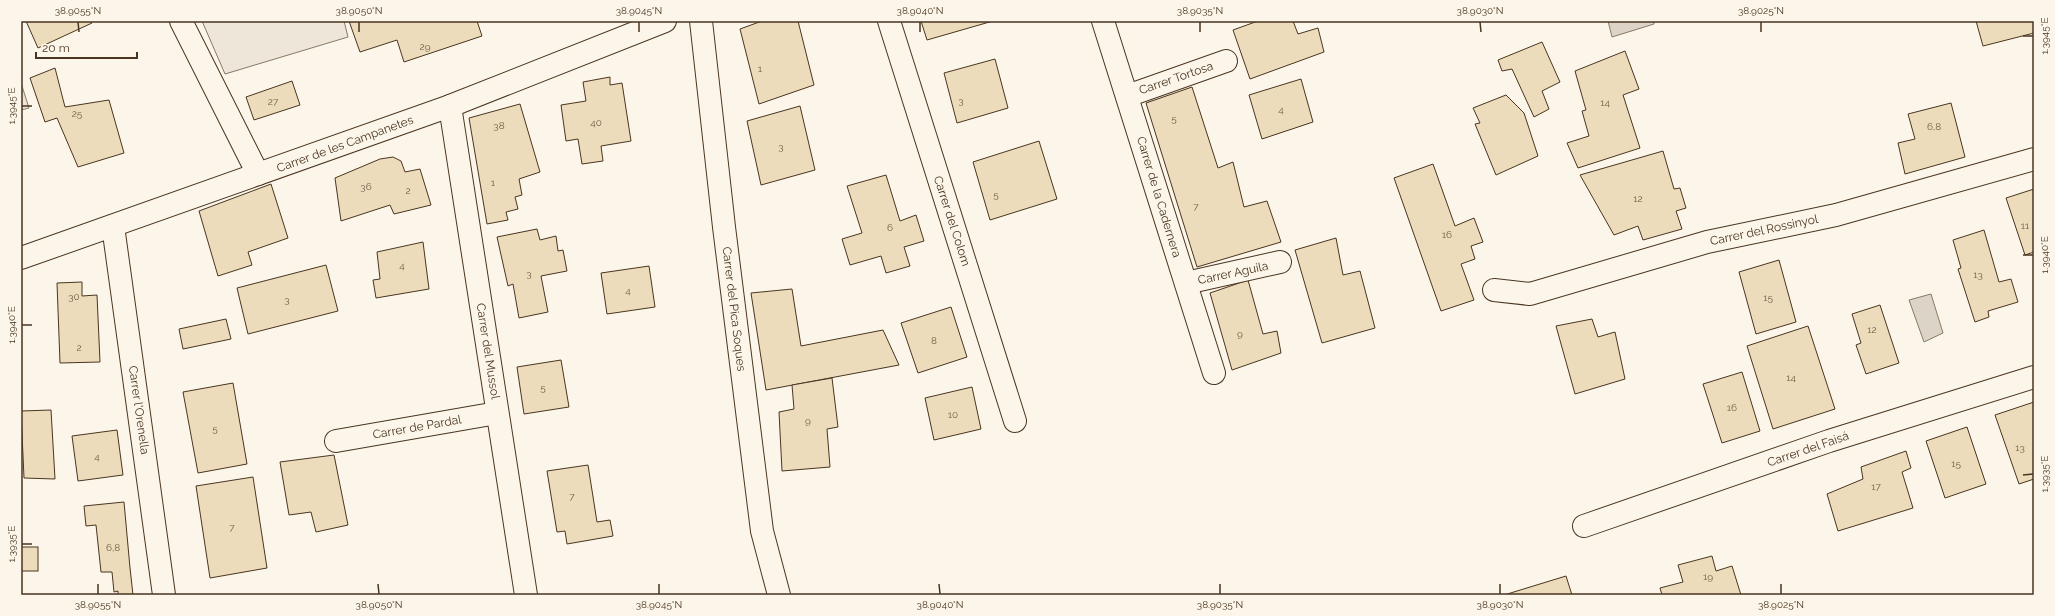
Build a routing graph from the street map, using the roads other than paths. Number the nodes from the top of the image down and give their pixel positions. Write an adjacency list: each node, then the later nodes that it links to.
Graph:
1 (181, 21): 10 (street)
2 (665, 21): 8 (street, Carrer de les Campanetes)
3 (701, 21): 24 (street, Carrer del Pica Soques)
4 (889, 21): 19 (street, Carrer del Colom)
5 (1103, 21): 7 (street, Carrer de la Cadernera)
6 (1226, 61): 7 (street, Carrer Tortosa)
7 (1127, 96): 14 (street, Carrer de la Cadernera)
8 (450, 106): 10 (street, Carrer de les Campanetes); 18 (street, Carrer del Mussol)
9 (2034, 159): 15 (street, Carrer del Rossinyol)
10 (258, 174): 11 (street, Carrer de les Campanetes)
11 (113, 226): 12 (street, Carrer de les Campanetes); 22 (street, Carrer l'Orenella)
12 (21, 258)
13 (1280, 262): 14 (street, Carrer Aguila)
14 (1186, 283): 16 (street, Carrer de la Cadernera)
15 (1494, 290)
16 (1214, 373)
17 (2034, 377): 21 (street, Carrer del Faisá)
18 (497, 412): 20 (street, Carrer de Pardal); 23 (street, Carrer del Mussol)
19 (1015, 421)
20 (336, 440)
21 (1584, 526)
22 (164, 595)
23 (526, 595)
24 (779, 595)

